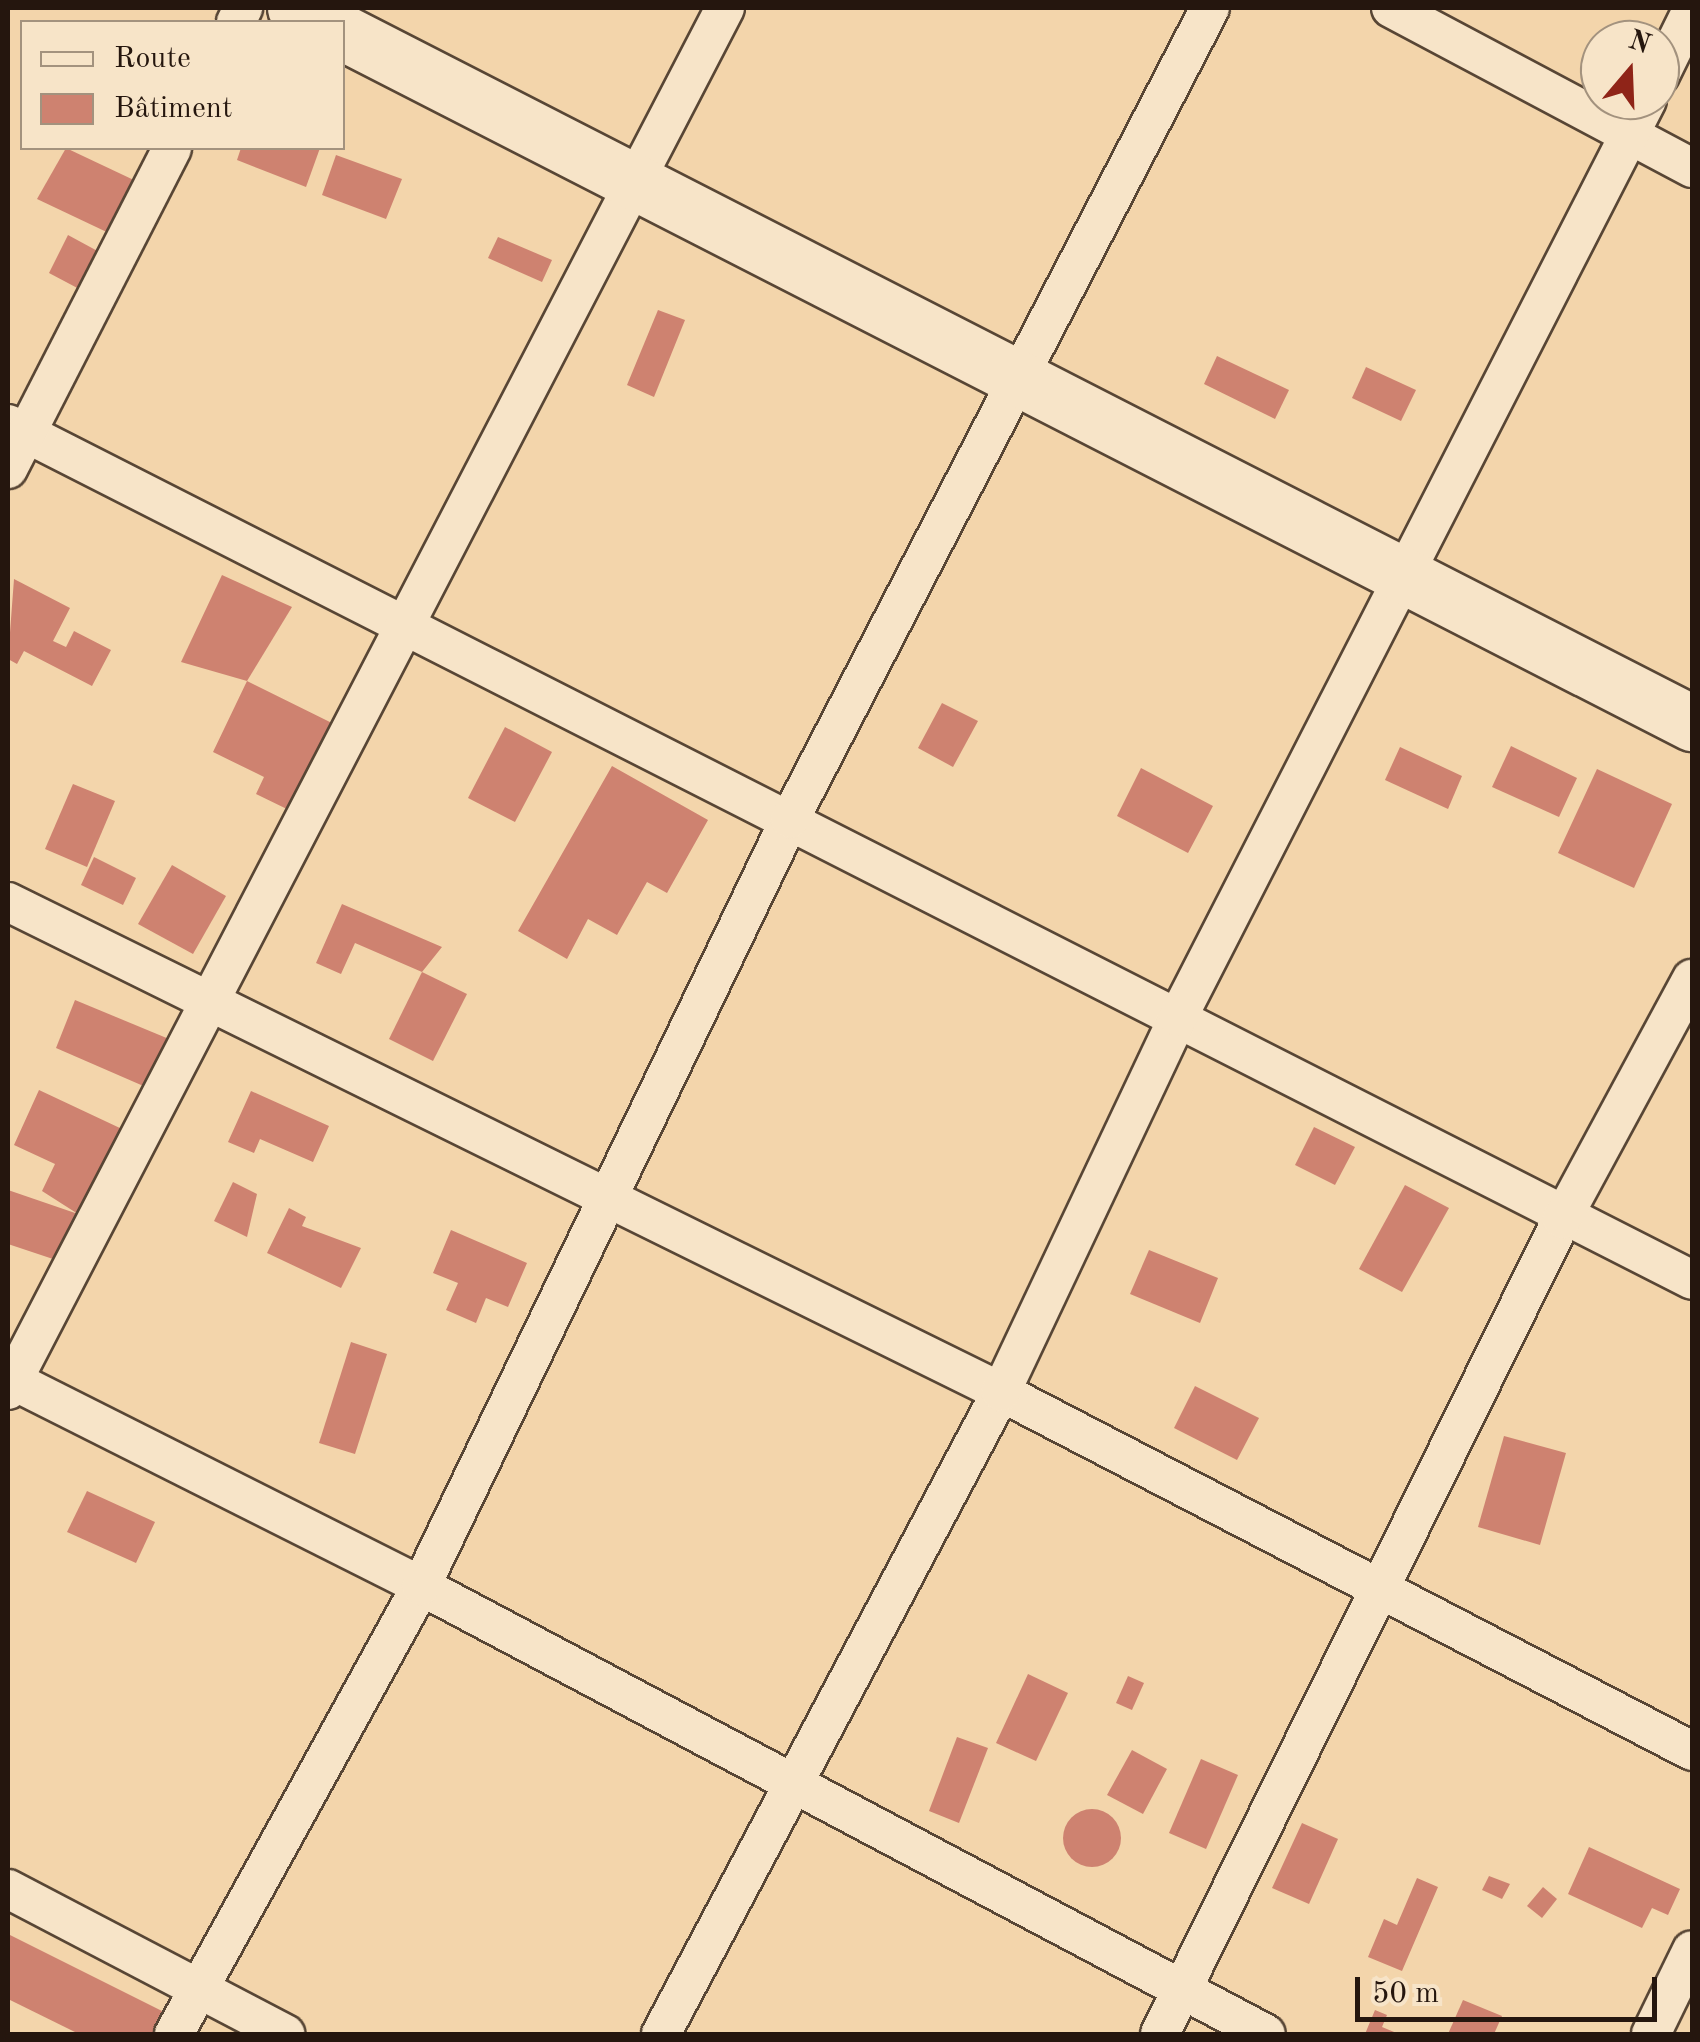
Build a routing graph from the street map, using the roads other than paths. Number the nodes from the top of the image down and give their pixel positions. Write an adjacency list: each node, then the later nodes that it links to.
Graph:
1 (295, 8): 6 (street)
2 (725, 8): 13 (street)
3 (1210, 8): 14 (street)
4 (1391, 8): 10 (street)
5 (1692, 10): 8 (street)
6 (320, 20)
7 (345, 34): 13 (street)
8 (1680, 34)
9 (1637, 120): 10 (street)
10 (1630, 135): 12 (street); 17 (street)
11 (171, 150): 15 (street)
12 (1692, 168)
13 (638, 182): 14 (street); 18 (street)
14 (1019, 378): 17 (street); 20 (street)
15 (17, 430): 16 (street); 18 (street)
16 (8, 469)
17 (1400, 573): 19 (street); 24 (street)
18 (400, 626): 20 (street); 23 (street)
19 (1692, 723)
20 (790, 819): 24 (street); 25 (street)
21 (8, 902): 23 (street)
22 (1692, 979): 26 (street)
23 (202, 1002): 25 (street); 28 (street)
24 (1178, 1017): 26 (street); 29 (street)
25 (600, 1200): 29 (street); 30 (street)
26 (1562, 1218): 27 (street); 31 (street)
27 (1692, 1280)
28 (9, 1383): 30 (street)
29 (1001, 1392): 31 (street); 33 (street)
30 (421, 1586): 33 (street); 36 (street)
31 (1383, 1593): 32 (street); 37 (street)
32 (1692, 1751)
33 (792, 1790): 37 (street); 40 (street)
34 (8, 1889): 36 (street)
35 (1692, 1950): 43 (street)
36 (196, 1990): 38 (street); 39 (street)
37 (1183, 1990): 41 (street); 42 (street)
38 (174, 2034)
39 (285, 2034)
40 (661, 2034)
41 (1160, 2034)
42 (1266, 2034)
43 (1651, 2034)

